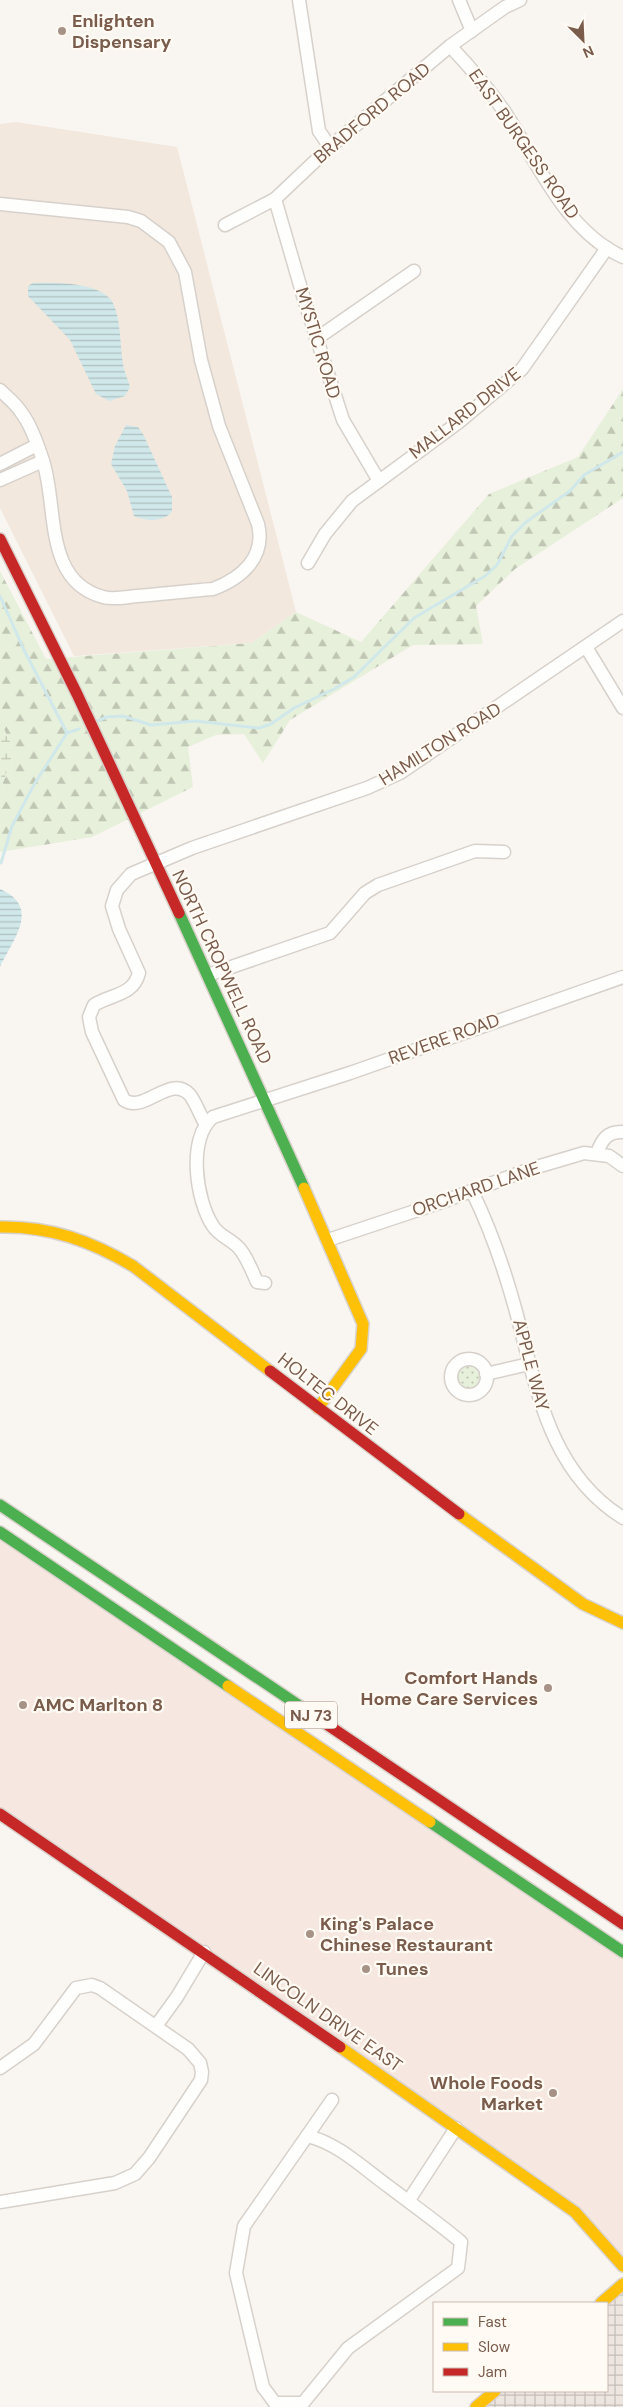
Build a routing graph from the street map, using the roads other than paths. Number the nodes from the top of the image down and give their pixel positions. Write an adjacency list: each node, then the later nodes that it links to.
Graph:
1 (298, 0): 6 (street)
2 (459, 0): 4 (street)
3 (520, 0): 4 (street, BRADFORD ROAD)
4 (472, 30): 5 (street, BRADFORD ROAD)
5 (450, 46): 6 (street, BRADFORD ROAD); 10 (street, EAST BURGESS ROAD)
6 (330, 147): 7 (street, BRADFORD ROAD)
7 (275, 199): 9 (street, BRADFORD ROAD); 13 (street, MYSTIC ROAD)
8 (0, 204): 16 (street)
9 (225, 225)
10 (607, 248): 11 (street, EAST BURGESS ROAD); 19 (street, MALLARD DRIVE)
11 (623, 256)
12 (414, 271): 13 (street)
13 (316, 338): 19 (street, MYSTIC ROAD)
14 (0, 390): 15 (street)
15 (37, 445): 16 (street); 17 (street)
16 (43, 461): 18 (street)
17 (0, 464)
18 (0, 480)
19 (379, 480): 21 (street, MALLARD DRIVE)
20 (0, 538): 26 (main road, NORTH CROPWELL ROAD)
21 (308, 563)
22 (623, 621): 23 (street, HAMILTON ROAD)
23 (586, 647): 24 (street); 26 (street, HAMILTON ROAD)
24 (623, 708)
25 (504, 852): 27 (street)
26 (156, 864): 27 (main road, NORTH CROPWELL ROAD); 30 (street, HAMILTON ROAD)
27 (208, 975): 29 (main road, NORTH CROPWELL ROAD)
28 (623, 977): 29 (street, REVERE ROAD)
29 (265, 1100): 30 (street, REVERE ROAD); 36 (main road, NORTH CROPWELL ROAD)
30 (205, 1123): 37 (street)
31 (623, 1132): 32 (street)
32 (597, 1153): 33 (street); 34 (street, ORCHARD LANE)
33 (623, 1166)
34 (472, 1191): 36 (street, ORCHARD LANE); 38 (street, APPLE WAY)
35 (0, 1227): 40 (main road, HOLTEC DRIVE)
36 (328, 1240): 40 (main road, NORTH CROPWELL ROAD)
37 (266, 1283)
38 (529, 1364): 39 (street); 42 (street, APPLE WAY)
39 (486, 1374)
40 (318, 1408): 44 (main road, HOLTEC DRIVE)
41 (0, 1504): 46 (main road, NJ 73)
42 (623, 1518)
43 (0, 1532): 48 (main road, NJ 73)
44 (623, 1622)
45 (0, 1814): 47 (main road, LINCOLN DRIVE EAST)
46 (623, 1924)
47 (204, 1952): 49 (street); 52 (main road, LINCOLN DRIVE EAST)
48 (623, 1952)
49 (156, 2026): 50 (street); 55 (street)
50 (0, 2068)
51 (332, 2100): 53 (street)
52 (456, 2128): 54 (street); 56 (main road, LINCOLN DRIVE EAST)
53 (308, 2136): 54 (street); 54 (street)
54 (409, 2200)
55 (0, 2202)
56 (623, 2266)
57 (623, 2284): 58 (main road)
58 (602, 2302)
59 (495, 2392): 60 (main road)
60 (476, 2407)

